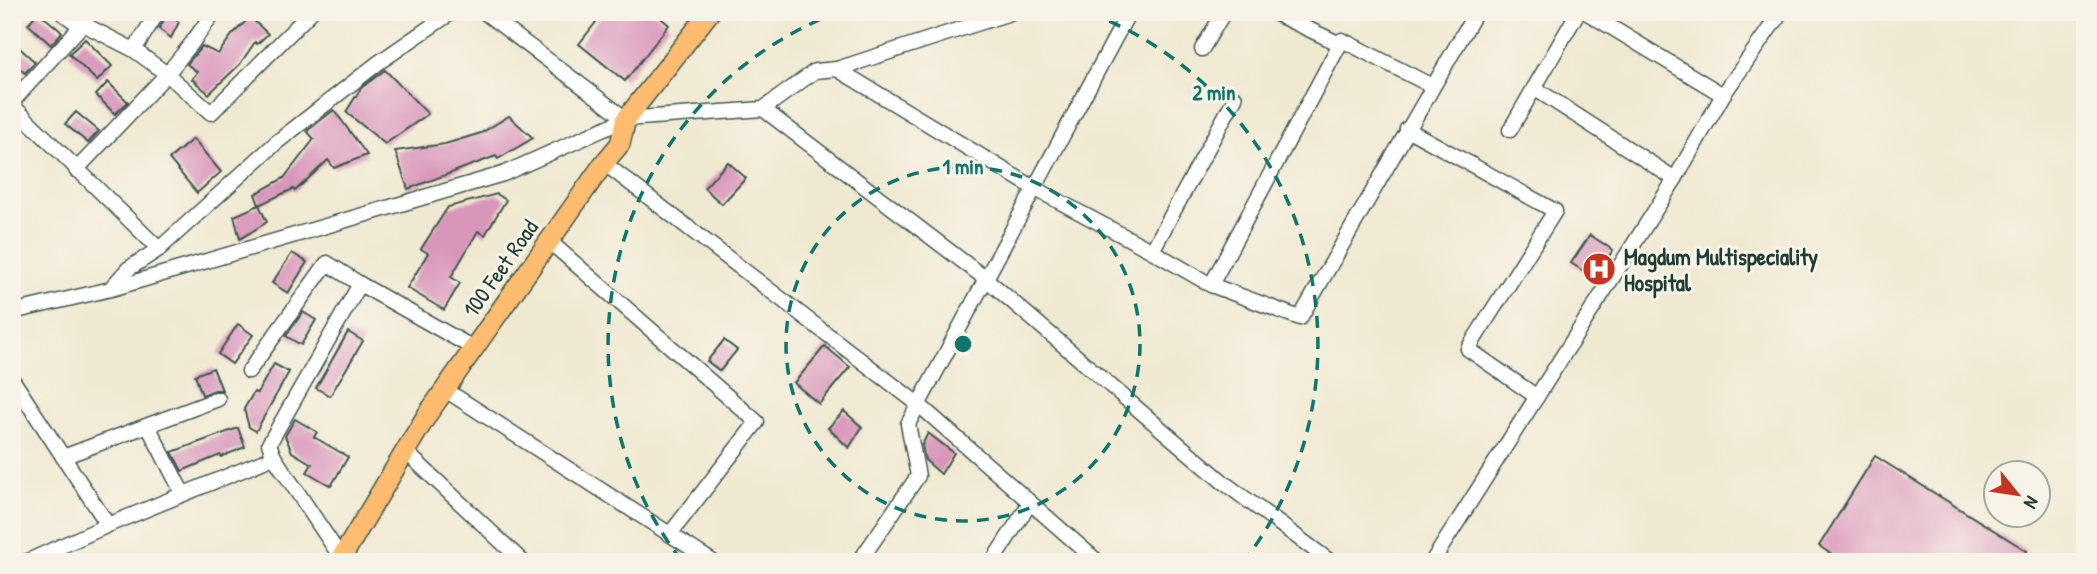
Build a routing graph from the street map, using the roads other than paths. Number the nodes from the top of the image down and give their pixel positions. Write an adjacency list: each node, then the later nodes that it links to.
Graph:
1 (61, 12): 17 (street)
2 (158, 12): 20 (street)
3 (214, 12): 22 (street)
4 (311, 12): 22 (street)
5 (452, 12): 37 (street)
6 (484, 12): 29 (street)
7 (710, 12): 29 (main road, 100 Feet Road)
8 (1013, 12): 21 (street)
9 (1129, 12): 35 (street)
10 (1224, 12): 19 (street)
11 (1272, 12): 18 (street)
12 (1476, 12): 23 (street)
13 (1578, 12): 24 (street)
14 (1586, 12): 25 (street)
15 (1763, 12): 16 (street)
16 (1779, 17): 25 (street)
17 (85, 21): 20 (street); 27 (street)
18 (1340, 44): 23 (street); 41 (street)
19 (1202, 49)
20 (134, 50): 22 (street)
21 (837, 69): 28 (street); 35 (street)
22 (167, 74): 33 (street)
23 (1432, 86): 30 (street)
24 (1534, 88): 31 (street); 34 (street)
25 (1723, 95): 34 (street)
26 (1235, 98): 38 (street)
27 (12, 104): 33 (street)
28 (763, 109): 29 (street); 39 (street)
29 (626, 119): 32 (main road, 100 Feet Road); 42 (street)
30 (1407, 129): 41 (street); 48 (street)
31 (1510, 130)
32 (604, 163): 36 (main road, 100 Feet Road); 50 (street)
33 (76, 170): 37 (street)
34 (1675, 178): 48 (street)
35 (1034, 188): 38 (street); 39 (street)
36 (549, 241): 44 (main road, 100 Feet Road); 58 (street)
37 (159, 249): 42 (street)
38 (1152, 251): 41 (street)
39 (986, 279): 50 (street); 66 (street)
40 (360, 284): 44 (street); 45 (street); 54 (street)
41 (1211, 285)
42 (111, 289): 43 (street)
43 (12, 312)
44 (473, 348): 47 (main road, 100 Feet Road)
45 (249, 371)
46 (12, 379): 53 (street)
47 (444, 389): 52 (main road, 100 Feet Road); 58 (street)
48 (1537, 397): 67 (street)
49 (218, 399): 51 (street)
50 (918, 404): 56 (street); 63 (street)
51 (148, 426): 53 (street); 55 (street)
52 (405, 451): 59 (main road, 100 Feet Road); 61 (street)
53 (64, 457): 57 (street)
54 (274, 457): 55 (street); 59 (street)
55 (183, 494): 57 (street)
56 (1030, 503): 64 (street); 65 (street)
57 (108, 525): 60 (street)
58 (670, 534): 62 (street)
59 (341, 561)
60 (26, 562)
61 (523, 562)
62 (713, 562)
63 (859, 562)
64 (992, 562)
65 (1098, 562)
66 (1331, 562)
67 (1432, 562)

